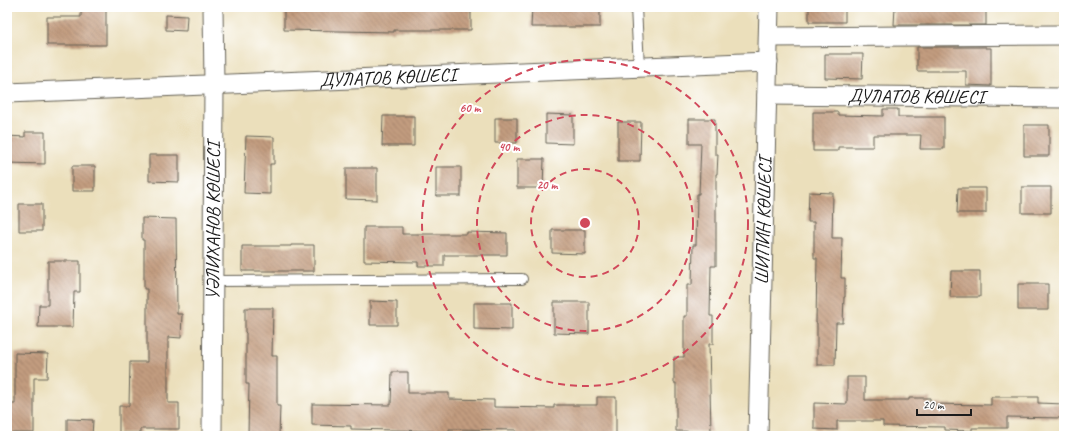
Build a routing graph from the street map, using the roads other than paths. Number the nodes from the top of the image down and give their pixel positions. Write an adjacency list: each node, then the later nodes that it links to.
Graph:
1 (213, 7): 8 (street, УӘЛИХАНОВ КӨШЕСІ)
2 (636, 7): 7 (lane)
3 (769, 7): 5 (street, ШИПИН КӨШЕСІ)
4 (1064, 34): 5 (street)
5 (769, 37): 6 (street, ШИПИН КӨШЕСІ)
6 (768, 62): 7 (street, ДУЛАТОВ КӨШЕСІ); 10 (street, ШИПИН КӨШЕСІ)
7 (639, 67): 8 (street, ДУЛАТОВ КӨШЕСІ)
8 (214, 84): 9 (street, ДУЛАТОВ КӨШЕСІ); 13 (street, УӘЛИХАНОВ КӨШЕСІ)
9 (7, 93)
10 (767, 95): 11 (street, ДУЛАТОВ КӨШЕСІ); 15 (street, ШИПИН КӨШЕСІ)
11 (1064, 98)
12 (522, 279): 13 (lane)
13 (213, 281): 14 (street, УӘЛИХАНОВ КӨШЕСІ)
14 (212, 436)
15 (758, 436)

